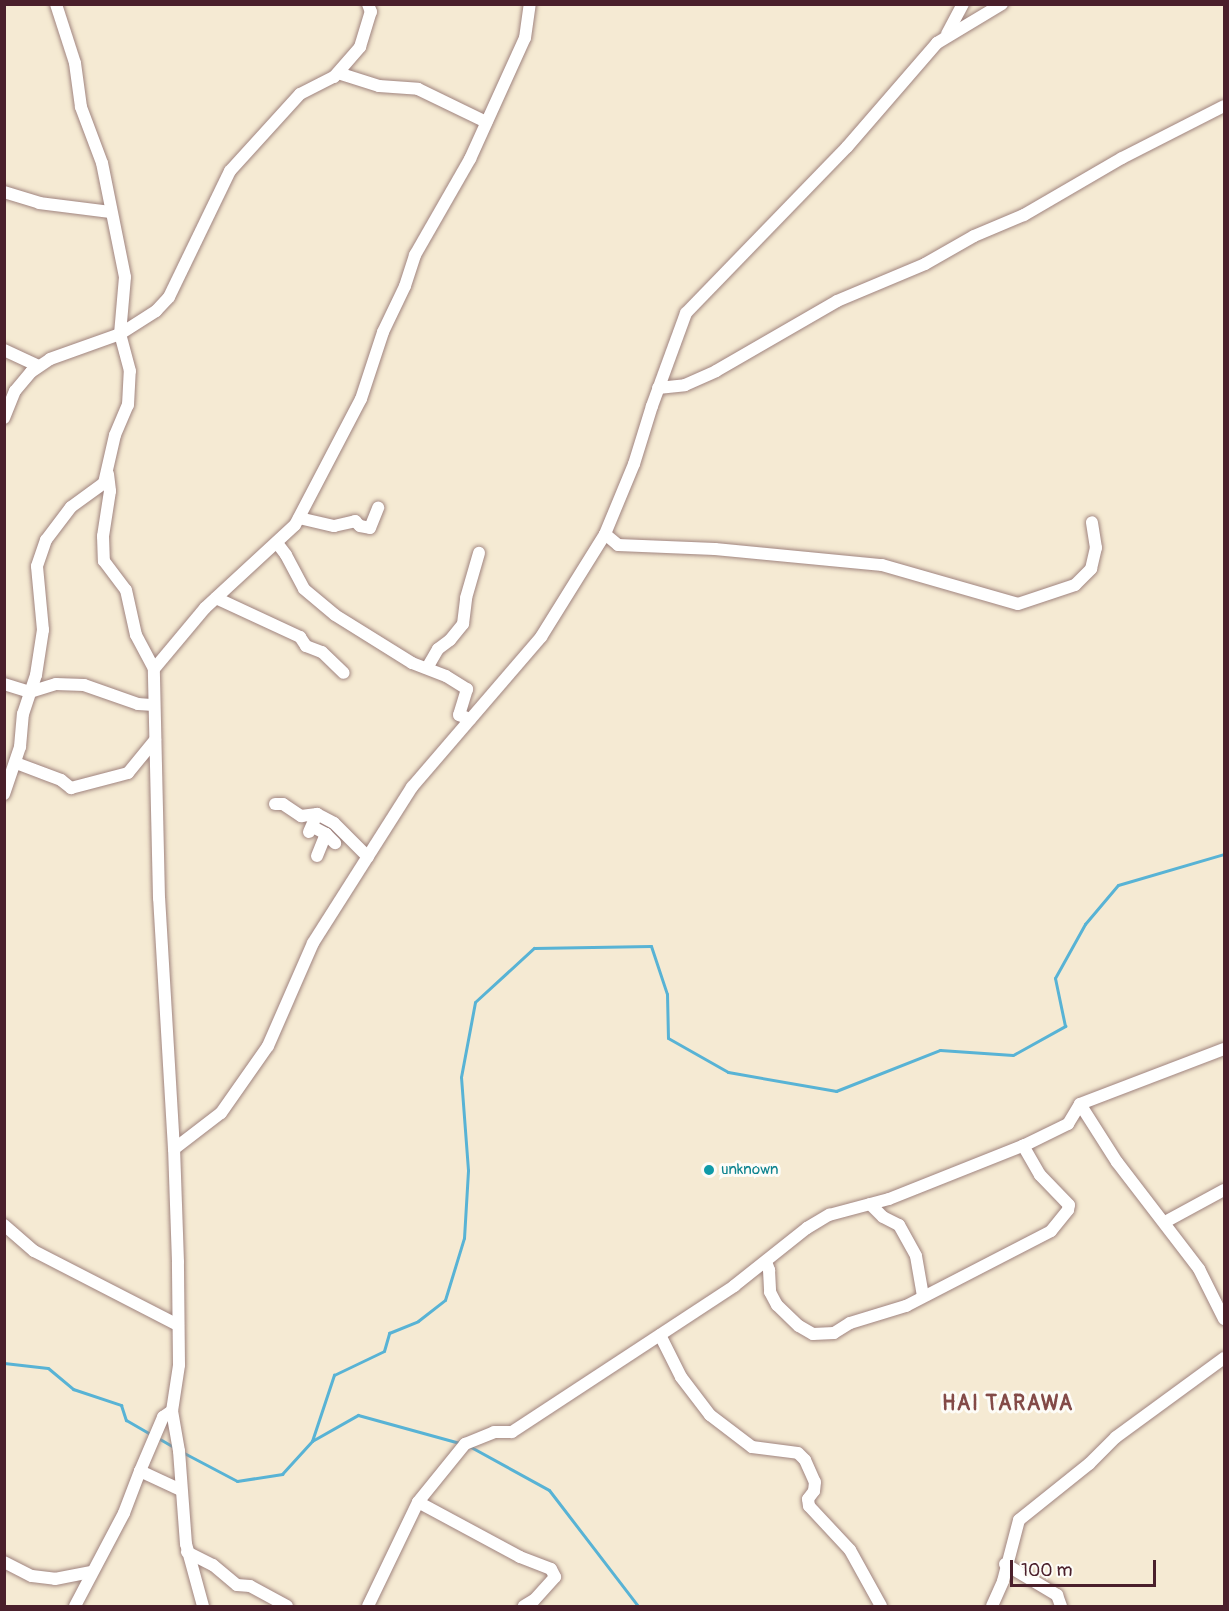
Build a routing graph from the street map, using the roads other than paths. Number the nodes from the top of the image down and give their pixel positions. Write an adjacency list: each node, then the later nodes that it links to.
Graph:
1 (56, 4): 11 (street)
2 (368, 4): 7 (street)
3 (530, 4): 9 (street)
4 (963, 4): 6 (street)
5 (1002, 4): 6 (street)
6 (947, 35): 15 (street)
7 (338, 72): 9 (street); 12 (street)
8 (1224, 106): 15 (street)
9 (486, 122): 19 (street)
10 (4, 192): 11 (street)
11 (110, 212): 12 (street)
12 (120, 334): 14 (street); 17 (street)
13 (4, 350): 14 (street)
14 (39, 366): 16 (street)
15 (658, 388): 21 (street)
16 (4, 418)
17 (108, 473): 26 (street); 29 (street)
18 (378, 508): 19 (street)
19 (299, 518): 22 (street)
20 (1092, 522): 21 (street)
21 (605, 534): 31 (street)
22 (277, 543): 24 (street); 25 (street)
23 (479, 553): 25 (street)
24 (216, 598): 26 (street); 27 (street)
25 (428, 668): 31 (street)
26 (154, 669): 30 (street)
27 (344, 673)
28 (4, 684): 29 (street)
29 (30, 692): 30 (street); 33 (street)
30 (154, 705): 32 (street)
31 (470, 719): 40 (street)
32 (155, 740): 33 (street); 44 (street)
33 (16, 763): 34 (street)
34 (4, 794)
35 (275, 804): 36 (street)
36 (317, 814): 37 (street); 40 (street)
37 (326, 834): 38 (street); 39 (street)
38 (335, 843)
39 (317, 856)
40 (368, 857): 44 (street)
41 (1224, 1049): 42 (street)
42 (1080, 1104): 43 (street); 47 (street)
43 (1023, 1146): 46 (street); 50 (street)
44 (174, 1149): 52 (street)
45 (1224, 1190): 47 (street)
46 (870, 1204): 49 (street); 50 (street)
47 (1165, 1222): 51 (street)
48 (4, 1225): 52 (street)
49 (766, 1262): 50 (street); 53 (street)
50 (922, 1296)
51 (1224, 1319)
52 (178, 1325): 55 (street)
53 (660, 1335): 58 (street); 68 (street)
54 (1224, 1358): 61 (street)
55 (172, 1411): 56 (street); 57 (street)
56 (140, 1471): 57 (street); 62 (street)
57 (181, 1490): 59 (street)
58 (418, 1502): 66 (street); 67 (street)
59 (187, 1552): 64 (street); 65 (street)
60 (4, 1562): 62 (street)
61 (1005, 1564): 69 (street); 70 (street)
62 (91, 1572): 63 (street)
63 (75, 1606)
64 (203, 1606)
65 (286, 1606)
66 (368, 1606)
67 (524, 1606)
68 (881, 1606)
69 (992, 1606)
70 (1060, 1606)

